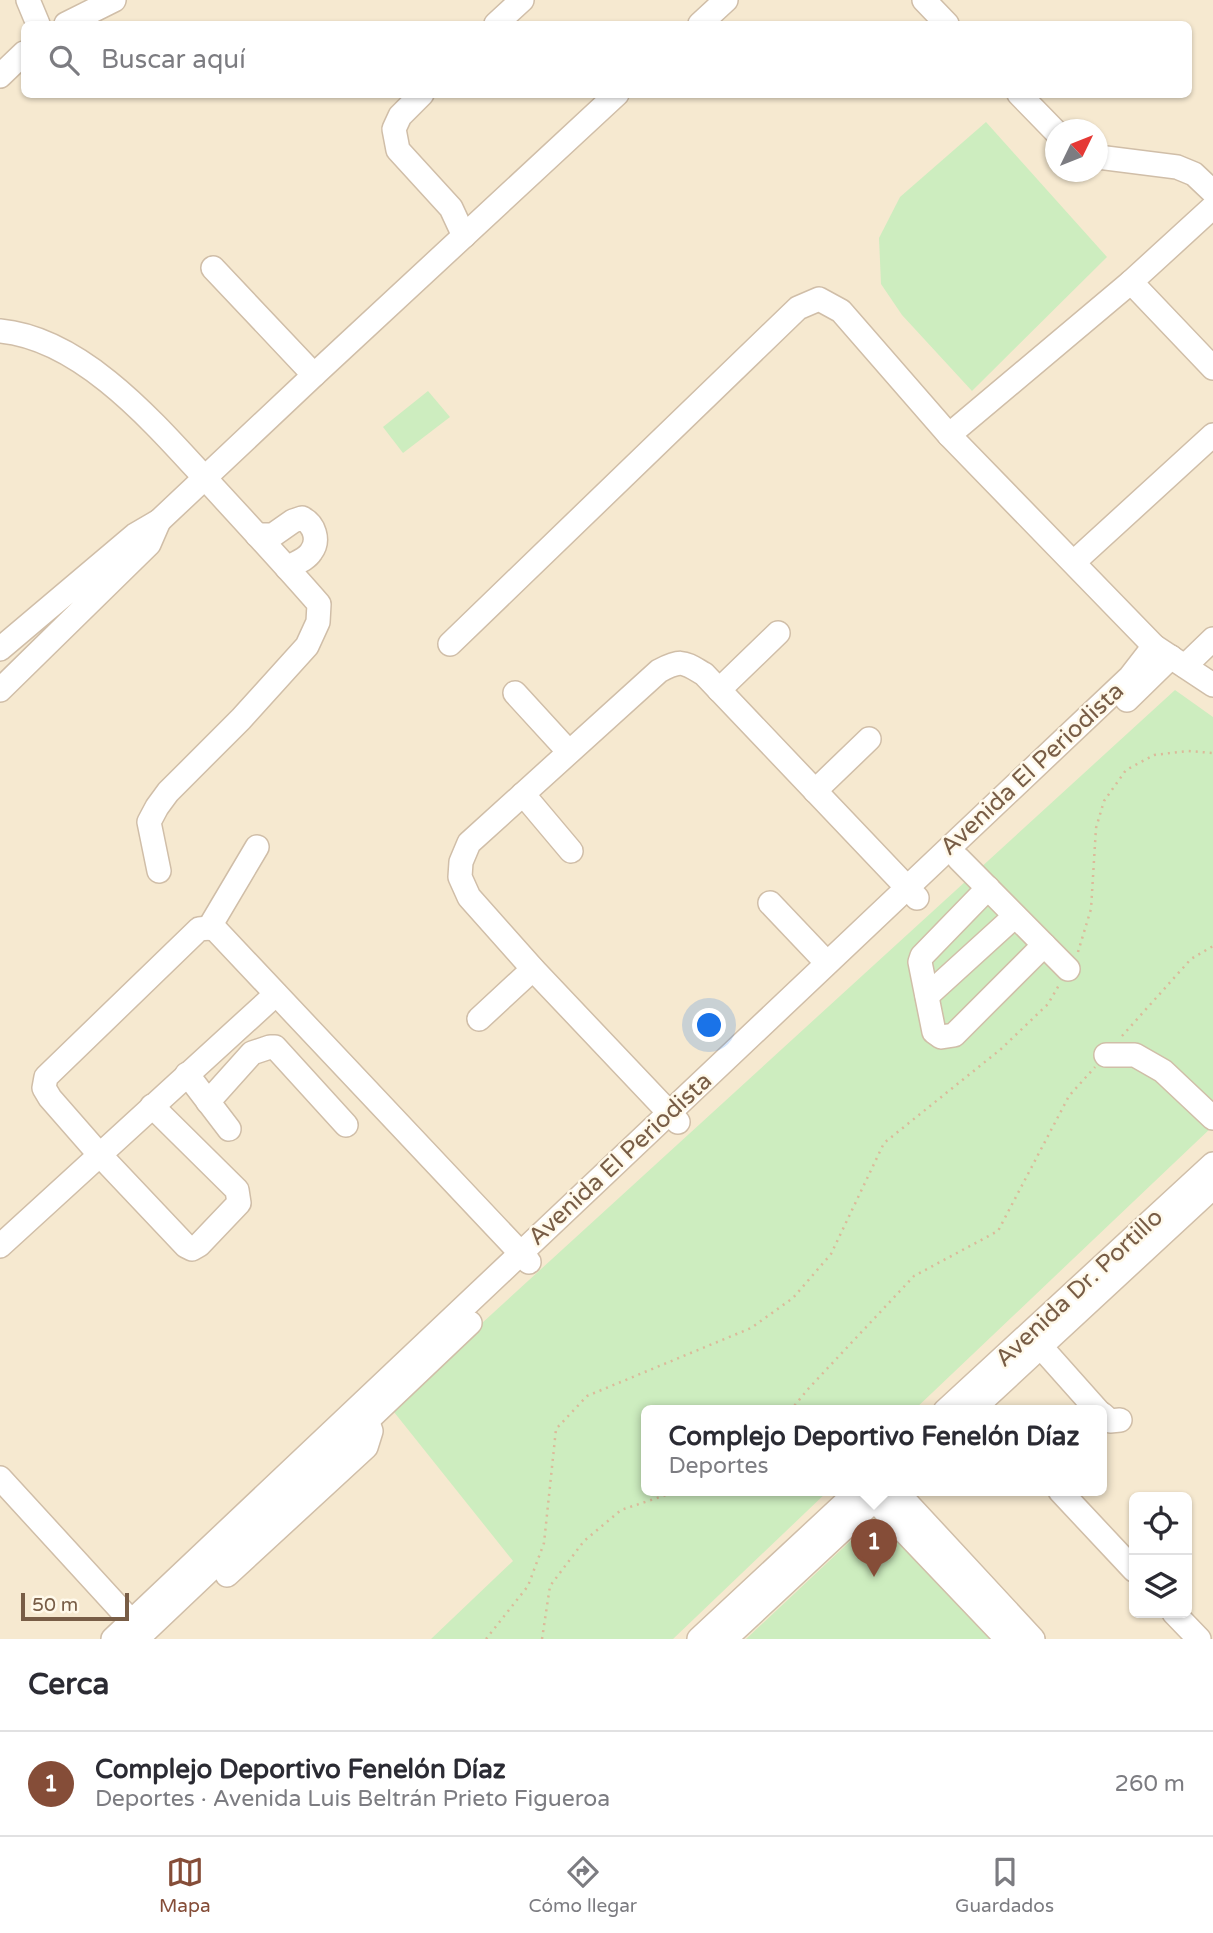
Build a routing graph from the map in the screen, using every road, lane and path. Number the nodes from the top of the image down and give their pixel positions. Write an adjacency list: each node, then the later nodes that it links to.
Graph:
1 (29, 0): 6 (street)
2 (114, 0): 7 (street)
3 (522, 0): 8 (street)
4 (726, 0): 9 (street)
5 (931, 2): 10 (street)
6 (37, 21)
7 (72, 21)
8 (499, 21)
9 (703, 21)
10 (945, 21)
11 (21, 56): 12 (street)
12 (0, 76)
13 (418, 98): 20 (street)
14 (613, 98): 20 (street)
15 (1023, 98): 16 (street)
16 (1045, 121)
17 (1108, 158): 18 (street)
18 (1213, 192)
19 (1213, 207): 22 (street)
20 (464, 236): 25 (street)
21 (213, 268): 25 (street)
22 (1131, 282): 24 (street); 26 (street)
23 (0, 331): 28 (street)
24 (1213, 368)
25 (314, 375): 28 (street)
26 (949, 435): 31 (street); 35 (street)
27 (1213, 435): 31 (street)
28 (204, 478): 29 (street); 30 (street)
29 (159, 521): 36 (street); 38 (street)
30 (257, 535): 32 (street); 32 (street)
31 (1074, 562): 37 (street)
32 (287, 568): 50 (street)
33 (778, 633): 40 (street)
34 (1213, 639): 37 (street)
35 (450, 644)
36 (0, 649)
37 (1170, 656): 39 (street); 49 (street); 52 (street, Avenida El Periodista)
38 (1, 682)
39 (1213, 685)
40 (719, 690): 43 (street); 45 (street)
41 (515, 694): 43 (street)
42 (869, 739): 45 (street)
43 (569, 752): 46 (street)
44 (1213, 753): 60 (path)
45 (815, 791): 52 (street)
46 (523, 794): 48 (street); 59 (street)
47 (257, 847): 55 (street)
48 (570, 851)
49 (958, 859): 51 (street); 52 (street)
50 (159, 871)
51 (988, 888): 54 (street); 62 (street)
52 (912, 893): 58 (street, Avenida El Periodista); 70 (street)
53 (770, 904): 58 (street)
54 (1015, 916): 56 (street); 62 (street)
55 (209, 928): 61 (street); 74 (street)
56 (1044, 945): 60 (street); 62 (street)
57 (1213, 947): 64 (path)
58 (827, 963): 70 (street, Avenida El Periodista)
59 (533, 969): 63 (street); 70 (street)
60 (1068, 969): 96 (path)
61 (276, 994): 65 (street); 66 (street)
62 (927, 996)
63 (479, 1018)
64 (1106, 1055): 71 (street); 81 (path)
65 (340, 1062): 67 (street); 78 (street)
66 (187, 1074): 68 (street); 69 (street)
67 (313, 1088): 68 (street); 72 (street)
68 (208, 1102): 73 (street)
69 (152, 1106): 74 (street); 74 (street)
70 (674, 1118): 78 (street, Avenida El Periodista)
71 (1213, 1118)
72 (346, 1125)
73 (229, 1129)
74 (99, 1154): 77 (street)
75 (1213, 1164): 80 (street, Avenida Dr. Portillo)
76 (1213, 1187): 79 (street, Avenida Dr. Portillo)
77 (0, 1246)
78 (526, 1259): 83 (street); 94 (street, Avenida El Periodista)
79 (1041, 1346): 80 (street, Avenida Dr. Portillo); 82 (street)
80 (975, 1404)
81 (795, 1405)
82 (1097, 1405)
83 (368, 1420): 92 (street); 94 (street)
84 (0, 1478): 94 (street)
85 (663, 1496): 97 (path)
86 (867, 1496): 98 (street)
87 (868, 1496): 99 (street)
88 (874, 1496): 100 (street)
89 (901, 1496): 101 (street)
90 (1065, 1496): 91 (street)
91 (1129, 1565)
92 (227, 1575)
93 (1179, 1618): 102 (street)
94 (140, 1633): 95 (street, Avenida El Periodista)
95 (113, 1639)
96 (486, 1639)
97 (542, 1639)
98 (699, 1639)
99 (725, 1639)
100 (1007, 1639)
101 (1032, 1639)
102 (1199, 1639)

